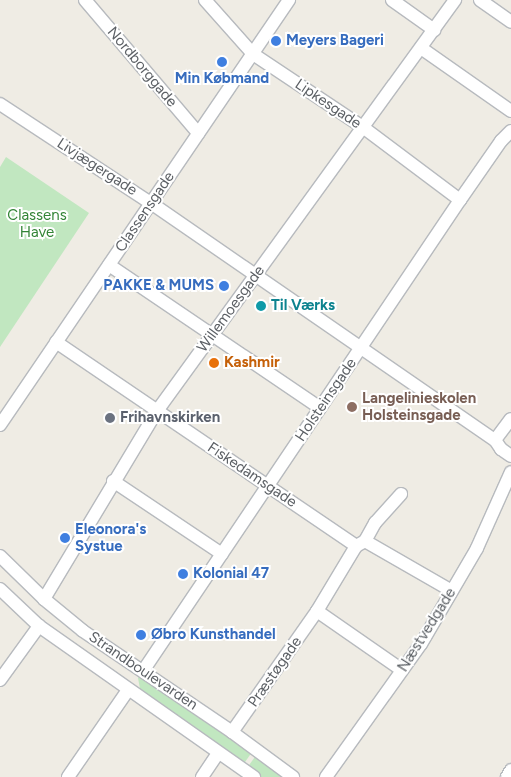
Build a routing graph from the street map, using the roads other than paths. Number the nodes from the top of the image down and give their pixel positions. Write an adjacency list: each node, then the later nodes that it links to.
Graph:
1 (85, 0): 15 (street, Nordborggade)
2 (205, 0): 10 (street, Lipkesgade)
3 (289, 0): 10 (street, Classensgade)
4 (392, 0): 8 (street)
5 (455, 0): 8 (street, Willemoesgade)
6 (480, 0): 7 (street)
7 (511, 22)
8 (434, 30): 9 (street, Willemoesgade)
9 (421, 48): 12 (street); 13 (street, Willemoesgade)
10 (253, 54): 13 (street, Lipkesgade); 15 (street, Classensgade)
11 (0, 104): 17 (street, Livjægergade)
12 (511, 111)
13 (364, 128): 16 (street, Lipkesgade); 19 (street, Willemoesgade)
14 (511, 131): 16 (street, Holsteinsgade)
15 (198, 133): 17 (street, Classensgade)
16 (460, 200): 22 (street, Holsteinsgade)
17 (151, 203): 18 (street, Classensgade); 19 (street, Livjægergade)
18 (109, 265): 20 (street); 21 (street, Classensgade)
19 (256, 276): 20 (street, Willemoesgade); 22 (street, Livjægergade)
20 (213, 334): 23 (street); 24 (street, Willemoesgade)
21 (56, 342): 24 (street, Fiskedamsgade); 26 (street, Classensgade)
22 (362, 348): 23 (street, Holsteinsgade); 27 (street, Livjægergade)
23 (320, 408): 31 (street, Holsteinsgade)
24 (157, 411): 30 (street, Willemoesgade); 31 (street, Fiskedamsgade)
25 (511, 419): 27 (street)
26 (0, 425)
27 (496, 440): 28 (street, Livjægergade)
28 (511, 456)
29 (511, 472): 37 (street, Næstvedgade)
30 (113, 481): 34 (street); 38 (street, Willemoesgade)
31 (269, 486): 33 (street, Fiskedamsgade); 34 (street, Holsteinsgade)
32 (401, 494): 33 (street, Præstøgade)
33 (361, 544): 37 (street, Fiskedamsgade); 39 (street, Præstøgade)
34 (222, 554): 42 (street, Holsteinsgade)
35 (0, 556): 38 (street, Strandboulevarden)
36 (0, 589): 40 (street, Strandboulevarden)
37 (452, 591): 41 (street, Næstvedgade)
38 (44, 599): 42 (street, Strandboulevarden)
39 (317, 612): 41 (street); 45 (street, Præstøgade)
40 (39, 626): 43 (street); 44 (street, Strandboulevarden)
41 (402, 670): 52 (street, Næstvedgade)
42 (143, 671): 45 (street, Strandboulevarden)
43 (0, 680)
44 (128, 690): 46 (street, Strandboulevarden); 48 (street)
45 (232, 732): 51 (street, Strandboulevarden)
46 (218, 753): 49 (street); 50 (street, Strandboulevarden)
47 (511, 770): 53 (street)
48 (68, 777)
49 (202, 777)
50 (254, 777)
51 (293, 777)
52 (326, 777)
53 (507, 777)

